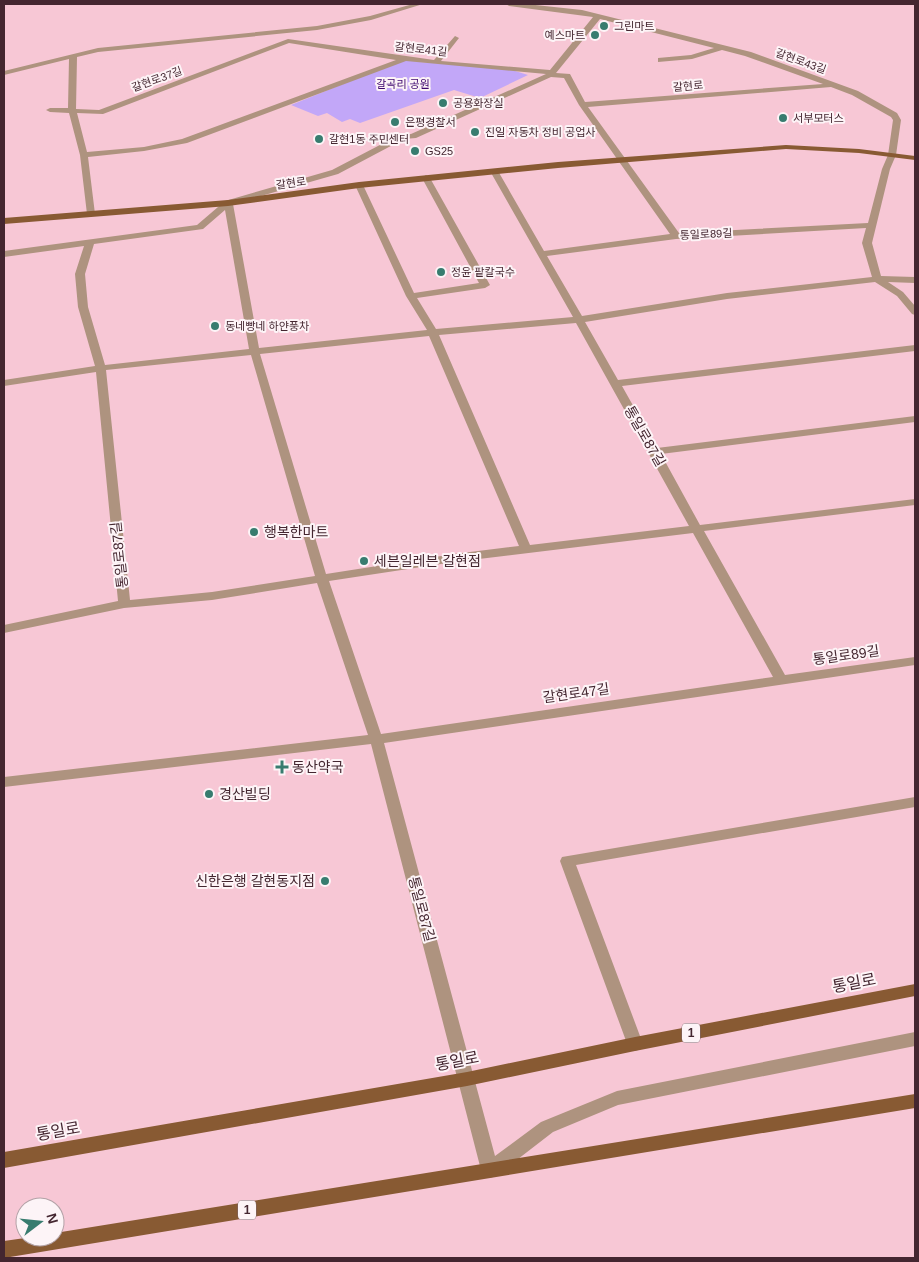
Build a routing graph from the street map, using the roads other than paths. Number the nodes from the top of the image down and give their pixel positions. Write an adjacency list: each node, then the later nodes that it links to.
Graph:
1 (420, 4): 4 (street)
2 (509, 4): 3 (street)
3 (601, 16): 7 (street, 갈현로43길); 13 (street)
4 (287, 31): 6 (street); 8 (street)
5 (455, 38): 11 (street)
6 (288, 41): 9 (street, 갈현로41길); 17 (street, 갈현로37길)
7 (723, 47): 10 (street); 14 (street, 갈현로43길)
8 (73, 56): 12 (street); 17 (street)
9 (405, 59): 11 (street, 갈현로41길); 19 (street)
10 (661, 60)
11 (436, 62): 13 (street, 갈현로41길)
12 (4, 73)
13 (551, 73): 15 (street); 25 (street)
14 (833, 85): 15 (street, 갈현로); 18 (street, 갈현로43길)
15 (583, 105): 21 (street)
16 (50, 110): 17 (street, 갈현로37길)
17 (72, 110): 19 (street)
18 (893, 153): 20 (main road, 갈현로); 21 (main road, 갈현로); 28 (street)
19 (84, 155): 26 (street)
20 (915, 158)
21 (621, 160): 22 (main road, 갈현로); 29 (street)
22 (494, 171): 23 (main road, 갈현로); 32 (street)
23 (426, 178): 24 (main road, 갈현로); 35 (street)
24 (359, 185): 25 (main road, 갈현로); 35 (street)
25 (228, 203): 26 (main road, 갈현로); 30 (street); 40 (street, 통일로87길)
26 (91, 214): 27 (main road, 갈현로)
27 (4, 221)
28 (872, 225): 29 (street, 통일로89길); 33 (street)
29 (676, 236): 32 (street, 통일로89길)
30 (90, 242): 31 (street); 41 (street, 통일로87길)
31 (4, 254)
32 (542, 254): 37 (street)
33 (877, 279): 34 (street); 36 (street); 37 (street)
34 (915, 280)
35 (412, 296): 38 (street)
36 (915, 312)
37 (578, 320): 38 (street); 43 (street, 통일로87길)
38 (434, 333): 40 (street); 48 (street)
39 (915, 348): 43 (street)
40 (255, 353): 41 (street); 49 (street, 통일로87길)
41 (101, 368): 42 (street); 50 (street, 통일로87길)
42 (4, 384)
43 (615, 384): 45 (street, 통일로87길)
44 (915, 419): 45 (street)
45 (654, 452): 47 (street, 통일로87길)
46 (915, 502): 47 (street)
47 (696, 528): 48 (street, 통일로87길); 53 (street, 통일로87길)
48 (526, 549): 49 (street, 통일로87길)
49 (322, 580): 50 (street, 통일로87길); 54 (street, 통일로87길)
50 (124, 604): 51 (street)
51 (4, 628)
52 (915, 660): 53 (street, 통일로89길)
53 (781, 680): 54 (street, 갈현로47길)
54 (376, 739): 55 (street); 60 (street, 통일로87길)
55 (4, 782)
56 (915, 802): 59 (street)
57 (915, 990): 59 (main road, 통일로 / 1)
58 (915, 1039): 63 (street)
59 (635, 1044): 60 (main road, 통일로 / 1)
60 (467, 1079): 62 (main road, 통일로 / 1); 63 (street, 통일로87길)
61 (915, 1101): 63 (main road, 1)
62 (4, 1160)
63 (490, 1170): 64 (main road, 1)
64 (4, 1250)

